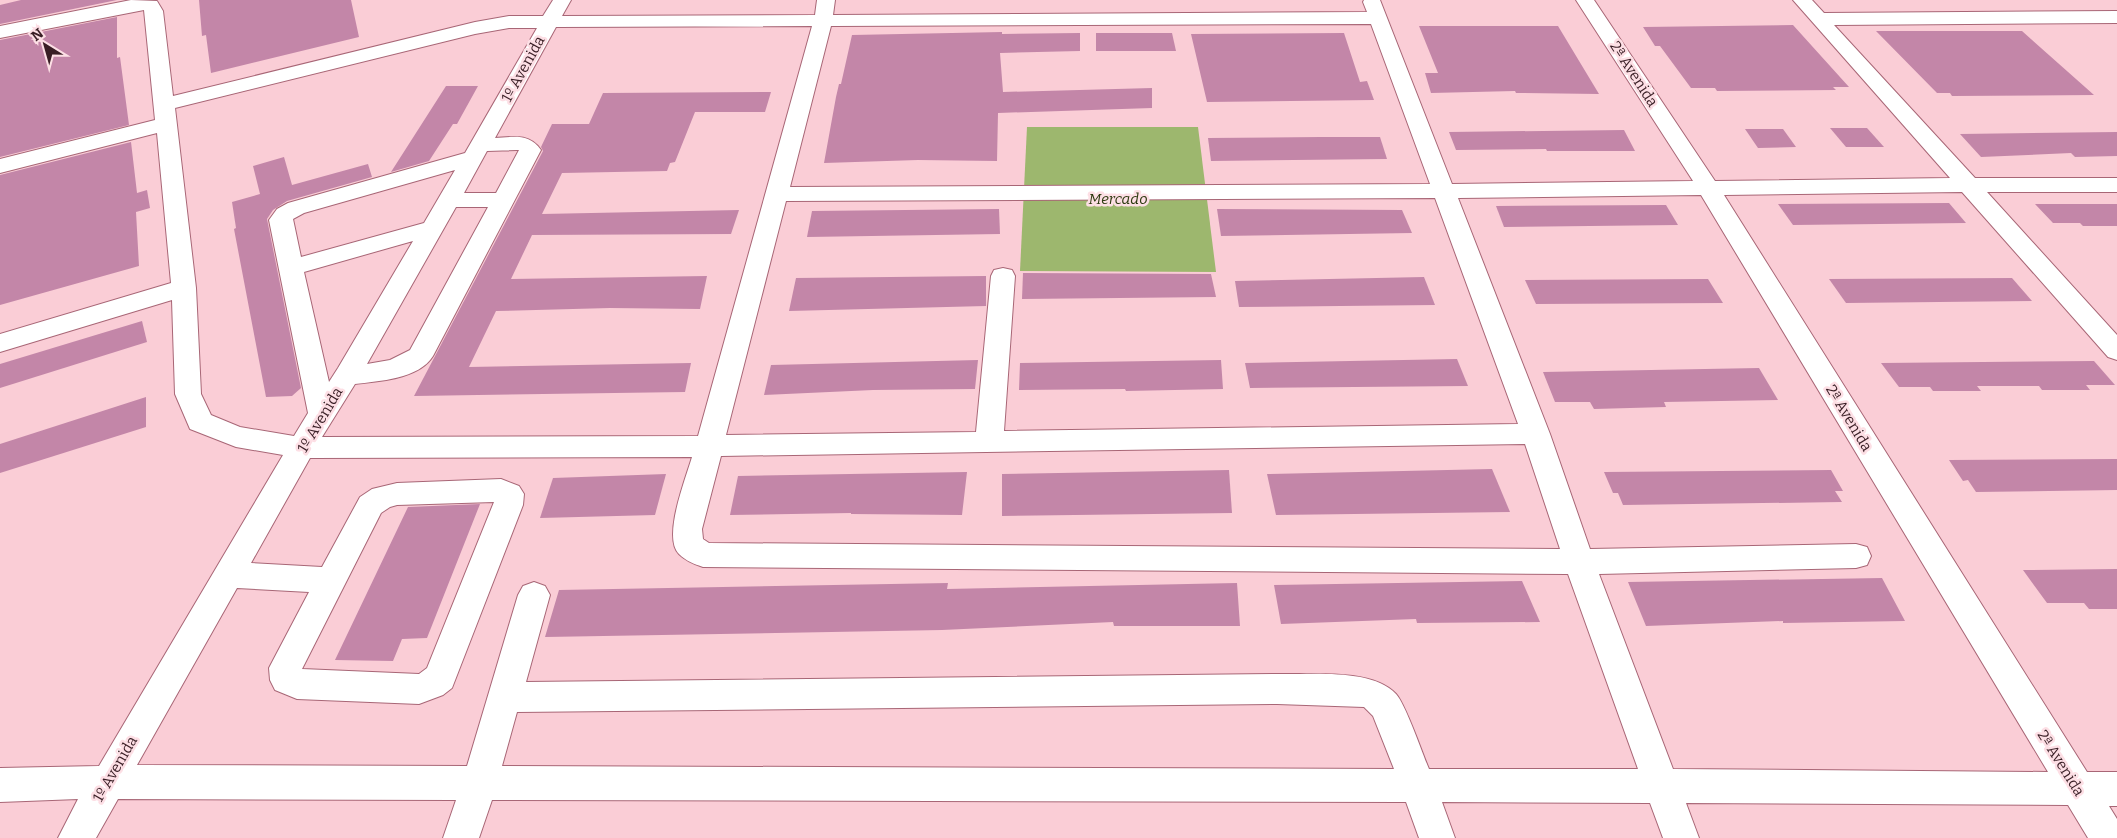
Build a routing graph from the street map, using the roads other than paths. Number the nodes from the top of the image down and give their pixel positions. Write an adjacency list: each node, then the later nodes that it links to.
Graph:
1 (992, 0): 9 (street)
2 (1585, 0): 16 (street, 2ª Avenida)
3 (1802, 0): 8 (street)
4 (1375, 9): 9 (street); 17 (street)
5 (556, 10): 6 (street); 11 (street); 12 (street, 1º Avenida)
6 (824, 11): 9 (street); 18 (street)
7 (2117, 17): 8 (street)
8 (1819, 20): 14 (street)
9 (991, 21)
10 (0, 32): 11 (street)
11 (165, 114): 13 (street); 24 (street)
12 (476, 151): 19 (street, 1º Avenida); 20 (street); 22 (street)
13 (0, 166)
14 (1968, 184): 15 (street); 16 (street); 26 (street)
15 (2117, 185)
16 (1709, 189): 17 (street); 44 (street, 2ª Avenida)
17 (1444, 191): 18 (street); 29 (street)
18 (778, 194): 31 (street)
19 (449, 200): 20 (street); 21 (street, 1º Avenida)
20 (504, 200): 27 (street)
21 (432, 228): 22 (street); 27 (street, 1º Avenida)
22 (291, 268): 28 (street)
23 (1003, 276): 30 (street)
24 (184, 288): 25 (street); 32 (street)
25 (0, 343)
26 (2117, 351)
27 (348, 375): 28 (street, 1º Avenida)
28 (322, 413): 32 (street, 1º Avenida)
29 (1536, 434): 30 (street); 34 (street)
30 (989, 442): 31 (street)
31 (709, 446): 32 (street); 34 (street)
32 (303, 448): 35 (street, 1º Avenida)
33 (1856, 556): 34 (street)
34 (1579, 562): 43 (street)
35 (230, 575): 36 (street); 39 (street, 1º Avenida)
36 (330, 580): 36 (street)
37 (534, 595): 38 (street)
38 (504, 697): 40 (street); 42 (street)
39 (107, 782): 40 (street); 41 (street); 46 (street, 1º Avenida)
40 (480, 783): 42 (street); 47 (street)
41 (0, 785)
42 (1418, 785): 43 (street); 48 (street)
43 (1661, 786): 44 (street); 49 (street)
44 (2076, 789): 45 (street); 50 (street, 2ª Avenida)
45 (2117, 789)
46 (76, 838)
47 (461, 838)
48 (1437, 838)
49 (1682, 838)
50 (2108, 838)

